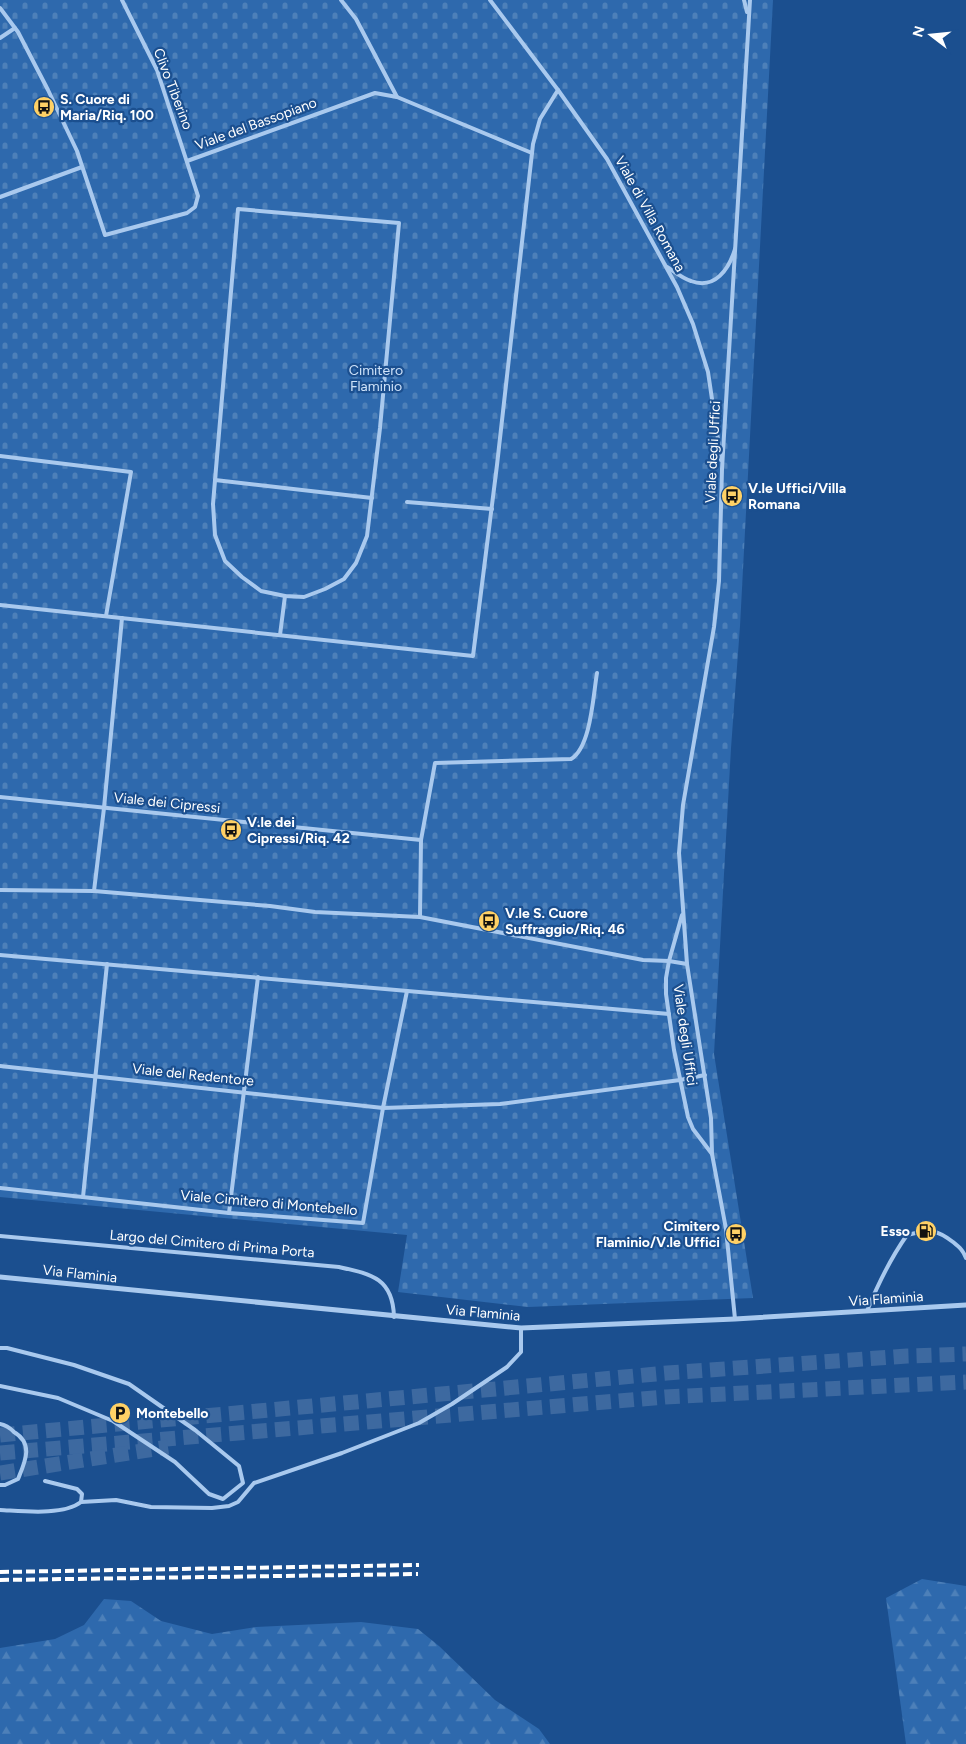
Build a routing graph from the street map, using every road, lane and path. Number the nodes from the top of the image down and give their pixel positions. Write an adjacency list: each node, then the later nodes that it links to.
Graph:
1 (122, 0): 13 (lane, Clivo Tiberino)
2 (341, 0): 11 (lane)
3 (744, 0): 7 (lane)
4 (750, 0): 7 (lane, Viale degli Uffici)
5 (492, 1): 10 (lane, Viale di Villa Romana)
6 (0, 8): 8 (lane)
7 (749, 20): 16 (lane, Viale degli Uffici)
8 (15, 28): 9 (lane); 14 (lane)
9 (0, 38)
10 (558, 90): 12 (lane); 17 (lane, Viale di Villa Romana)
11 (398, 97): 12 (lane, Viale del Bassopiano); 13 (lane, Viale del Bassopiano)
12 (532, 153): 23 (lane)
13 (187, 161): 14 (lane, Viale del Bassopiano)
14 (82, 167): 15 (lane)
15 (0, 197)
16 (737, 234): 17 (lane); 19 (lane, Viale degli Uffici)
17 (667, 267): 19 (lane, Viale di Villa Romana)
18 (0, 456): 26 (lane)
19 (722, 469): 35 (lane, Viale degli Uffici)
20 (215, 480): 21 (lane); 21 (lane); 24 (lane)
21 (372, 498): 24 (lane)
22 (407, 502): 23 (lane)
23 (492, 509): 28 (lane)
24 (285, 596): 28 (lane)
25 (0, 605): 26 (lane)
26 (106, 616): 27 (lane)
27 (122, 618): 28 (lane); 31 (lane)
28 (280, 635)
29 (597, 673): 32 (lane)
30 (0, 797): 31 (lane, Viale dei Cipressi)
31 (104, 808): 32 (lane, Viale dei Cipressi); 34 (lane)
32 (420, 840): 36 (lane)
33 (0, 890): 34 (lane)
34 (94, 891): 36 (lane)
35 (683, 913): 38 (lane, Viale degli Uffici); 40 (lane, Viale degli Uffici)
36 (420, 917): 38 (lane)
37 (0, 955): 39 (lane)
38 (669, 961): 40 (lane); 43 (lane, Viale degli Uffici)
39 (106, 964): 41 (lane); 46 (lane)
40 (687, 964): 45 (lane, Viale degli Uffici)
41 (258, 978): 42 (lane); 48 (lane)
42 (407, 991): 43 (lane); 49 (lane)
43 (669, 1014): 47 (lane, Viale degli Uffici)
44 (0, 1066): 46 (lane, Viale del Redentore)
45 (705, 1075): 47 (lane); 50 (lane, Viale degli Uffici)
46 (95, 1076): 48 (lane, Viale del Redentore); 52 (lane)
47 (680, 1080): 49 (lane); 50 (lane, Viale degli Uffici)
48 (244, 1092): 49 (lane, Viale del Redentore); 53 (lane)
49 (383, 1108): 53 (lane, Viale Cimitero di Montebello)
50 (712, 1154): 60 (lane, Viale degli Uffici)
51 (0, 1188): 52 (lane, Viale Cimitero di Montebello)
52 (83, 1197): 53 (lane, Viale Cimitero di Montebello)
53 (229, 1212)
54 (0, 1236): 59 (lane, Largo del Cimitero di Prima Porta)
55 (966, 1258): 58 (lane)
56 (0, 1277): 59 (street, Via Flaminia)
57 (966, 1305): 58 (street, Via Flaminia)
58 (867, 1312): 60 (street, Via Flaminia)
59 (394, 1316): 61 (street, Via Flaminia)
60 (735, 1320): 61 (street, Via Flaminia)
61 (521, 1328): 67 (lane)
62 (0, 1348): 63 (lane)
63 (0, 1386)
64 (0, 1424): 66 (lane)
65 (44, 1481): 67 (lane)
66 (0, 1485)
67 (81, 1502): 68 (lane)
68 (0, 1510)

